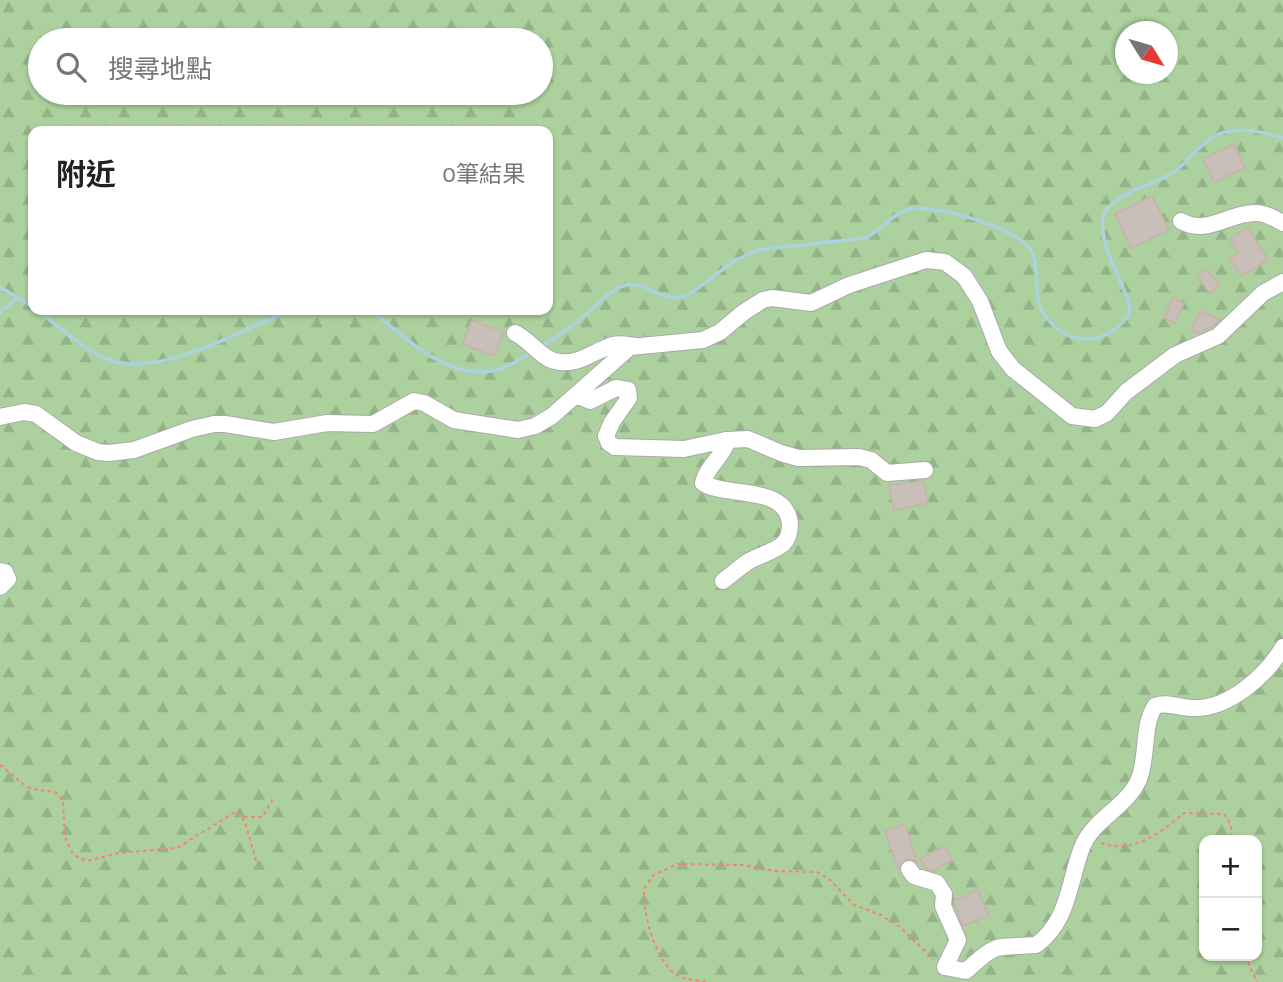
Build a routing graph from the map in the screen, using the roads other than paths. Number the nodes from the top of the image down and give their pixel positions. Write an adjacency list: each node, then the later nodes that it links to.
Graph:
1 (1181, 220): 2 (street)
2 (1283, 223)
3 (1283, 282): 5 (street)
4 (515, 333): 5 (street)
5 (635, 346): 6 (street)
6 (576, 395): 7 (street); 8 (street)
7 (0, 417)
8 (728, 440): 9 (street); 11 (street)
9 (925, 470)
10 (0, 571): 12 (street)
11 (723, 581)
12 (0, 587)
13 (1283, 647): 14 (street)
14 (909, 869)

